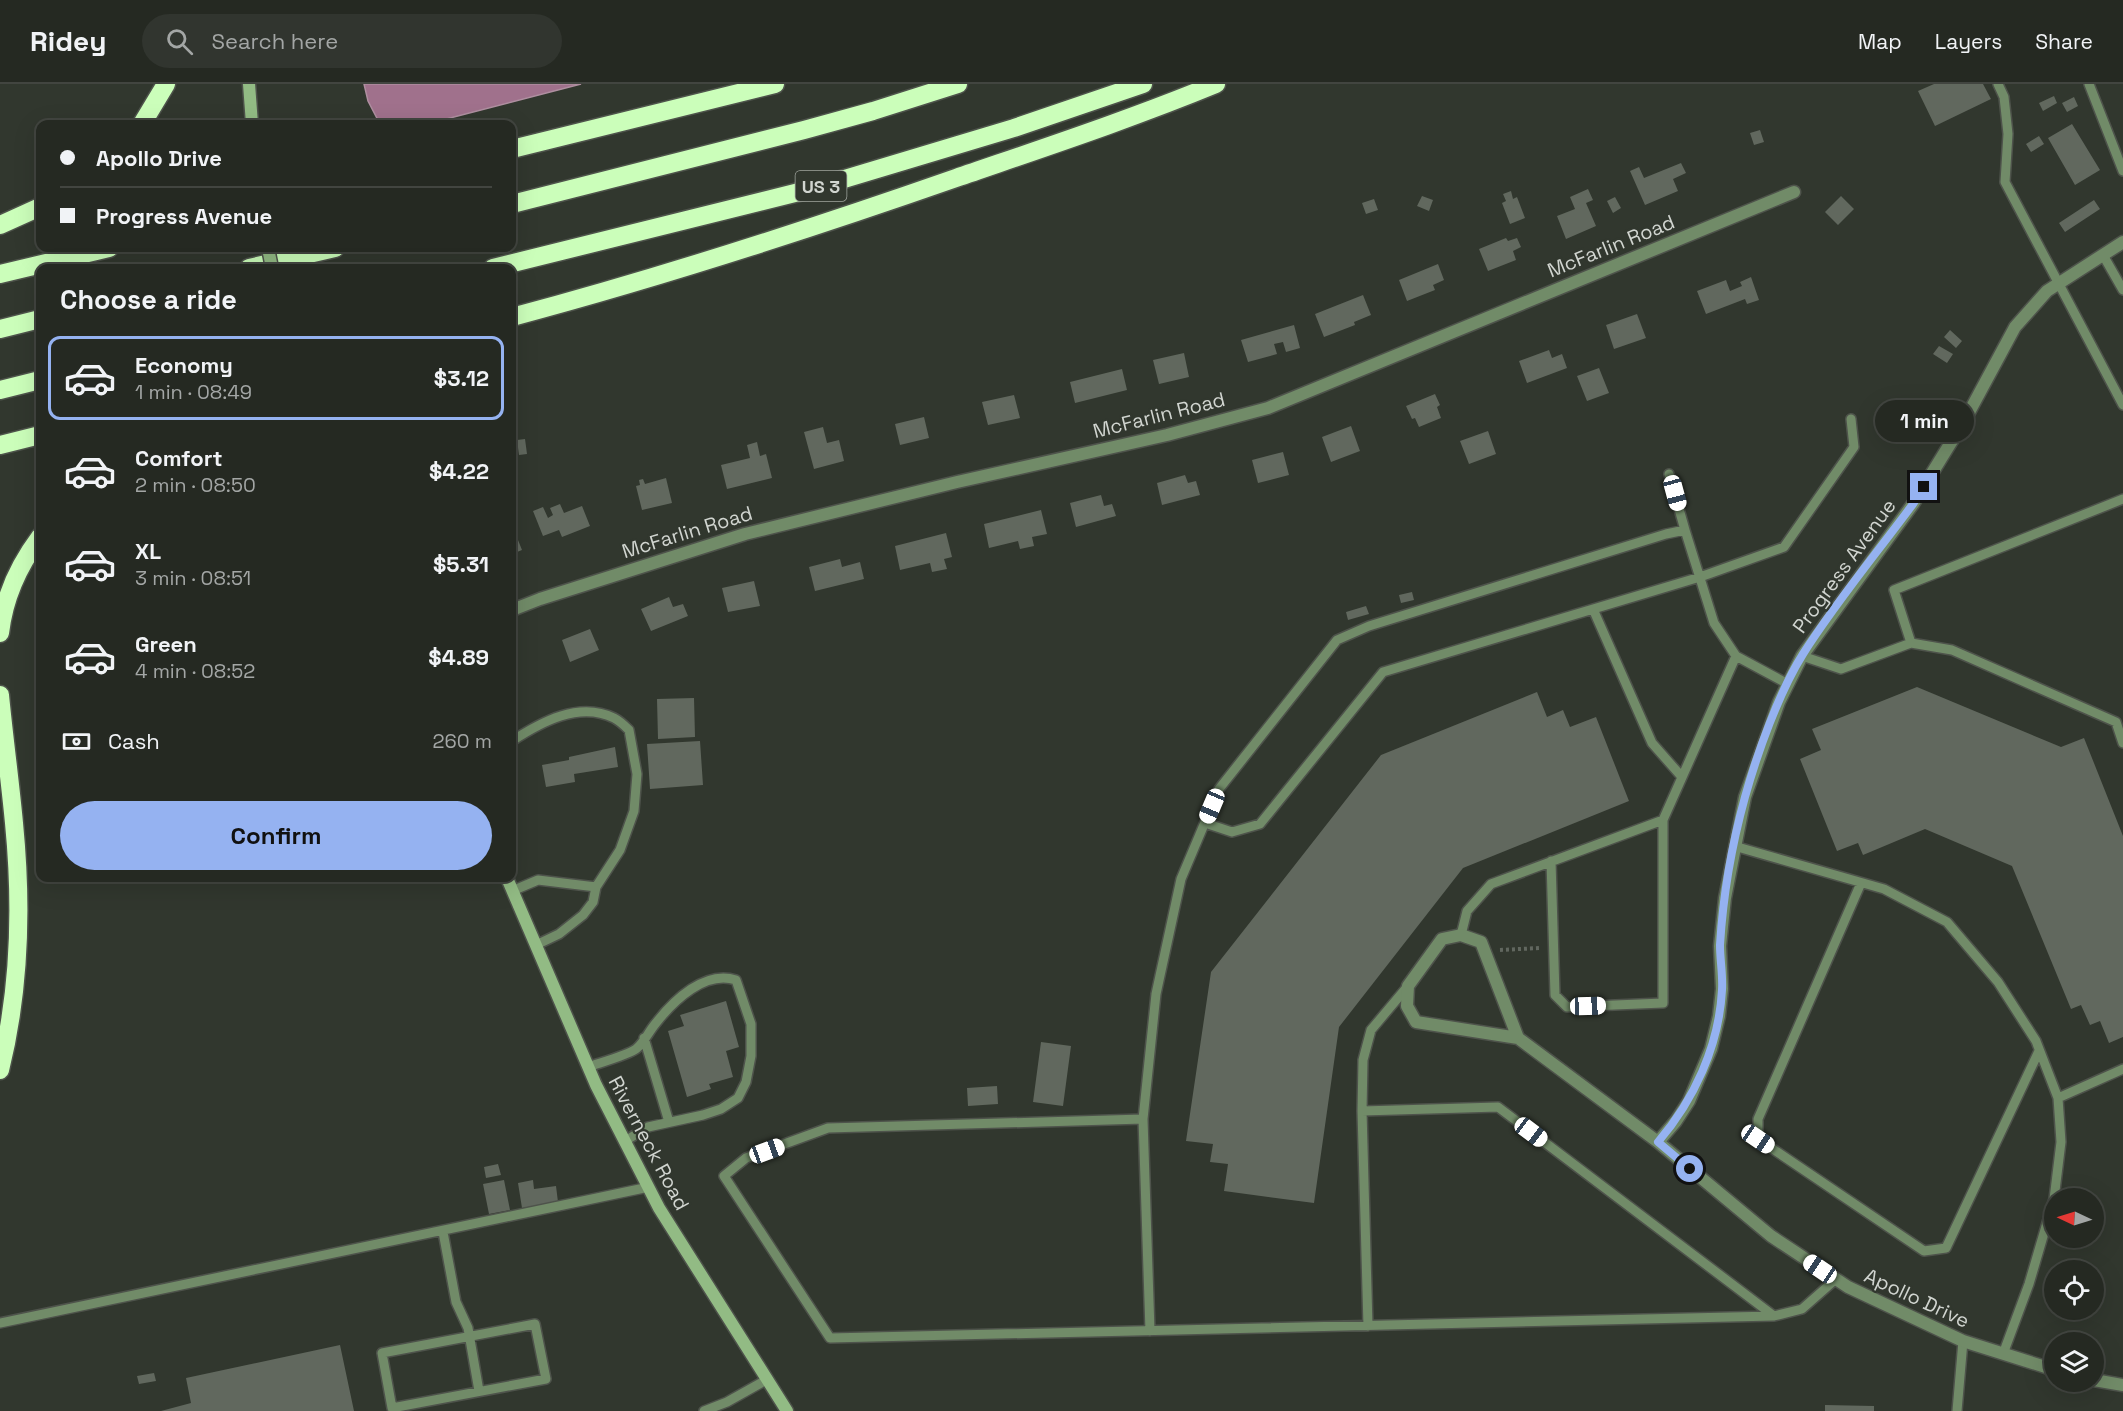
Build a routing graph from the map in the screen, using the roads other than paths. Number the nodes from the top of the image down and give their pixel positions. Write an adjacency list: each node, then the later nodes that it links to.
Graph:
1 (166, 84): 9 (highway)
2 (249, 84): 10 (main road)
3 (775, 84): 11 (highway)
4 (958, 84): 14 (highway)
5 (1143, 84): 23 (highway, US 3)
6 (1216, 84): 25 (highway)
7 (1998, 84): 27 (lane)
8 (2089, 84): 12 (lane)
9 (144, 120)
10 (252, 120)
11 (516, 148)
12 (2123, 171)
13 (1794, 192): 44 (street, McFarlin Road)
14 (516, 203)
15 (36, 209): 16 (highway)
16 (0, 225)
17 (2123, 242): 20 (street, Progress Avenue)
18 (92, 252): 21 (highway)
19 (318, 252): 22 (highway)
20 (2103, 255): 27 (street, Progress Avenue); 28 (lane)
21 (42, 264)
22 (266, 264)
23 (509, 264)
24 (36, 265): 26 (highway)
25 (671, 272): 29 (highway); 31 (highway)
26 (0, 274)
27 (2060, 283): 35 (lane); 49 (street, Progress Avenue)
28 (2123, 290)
29 (516, 316)
30 (36, 320): 32 (highway)
31 (516, 326)
32 (0, 329)
33 (36, 381): 34 (highway)
34 (0, 390)
35 (2123, 405)
36 (1851, 418): 43 (lane)
37 (36, 436): 38 (highway)
38 (0, 445)
39 (1670, 474): 41 (lane)
40 (2123, 499): 47 (lane)
41 (1685, 530): 43 (lane); 56 (lane)
42 (36, 542): 46 (highway)
43 (1700, 577): 45 (lane); 48 (lane)
44 (516, 608)
45 (1593, 609): 54 (lane); 56 (lane)
46 (0, 633)
47 (1911, 644): 49 (lane); 53 (lane)
48 (1736, 656): 50 (lane); 54 (lane)
49 (1802, 656): 50 (street, Progress Avenue)
50 (1788, 684): 57 (street, Progress Avenue)
51 (0, 695): 71 (highway)
52 (516, 739): 61 (lane)
53 (2122, 740)
54 (1682, 777): 55 (lane)
55 (1664, 820): 58 (lane); 58 (lane)
56 (1205, 823): 74 (lane)
57 (1734, 846): 60 (lane); 77 (street, Progress Avenue)
58 (1551, 861): 63 (lane)
59 (509, 882): 62 (main road, Riverneck Road)
60 (1861, 883): 68 (lane); 68 (lane)
61 (596, 887): 62 (lane); 64 (lane)
62 (512, 891): 64 (main road, Riverneck Road)
63 (1461, 935): 65 (street); 67 (street)
64 (536, 945): 69 (main road, Riverneck Road)
65 (1408, 986): 67 (street, Apollo Drive); 73 (lane)
66 (644, 1038): 69 (lane); 75 (lane); 75 (lane)
67 (1518, 1038): 77 (street, Apollo Drive)
68 (2040, 1051): 72 (lane)
69 (588, 1067): 76 (main road, Riverneck Road)
70 (2123, 1069): 72 (lane)
71 (0, 1070)
72 (2058, 1098): 87 (lane)
73 (1362, 1111): 81 (lane); 83 (lane)
74 (1143, 1119): 84 (lane); 84 (lane)
75 (669, 1122): 76 (lane)
76 (625, 1141): 78 (main road, Riverneck Road)
77 (1658, 1142): 80 (street, Apollo Drive)
78 (648, 1188): 79 (lane); 89 (main road, Riverneck Road)
79 (443, 1232): 82 (lane); 85 (lane)
80 (1836, 1279): 81 (lane); 86 (street, Apollo Drive)
81 (1774, 1316): 83 (lane)
82 (0, 1323)
83 (1368, 1326): 84 (lane)
84 (1150, 1331)
85 (469, 1335): 92 (lane); 92 (lane); 92 (lane)
86 (1963, 1341): 87 (street, Apollo Drive); 95 (lane)
87 (2003, 1354): 88 (street, Apollo Drive)
88 (2044, 1367)
89 (768, 1379): 93 (lane); 94 (main road, Riverneck Road)
90 (2104, 1382): 91 (street)
91 (2123, 1385)
92 (479, 1391)
93 (704, 1411)
94 (787, 1411)
95 (1957, 1411)

